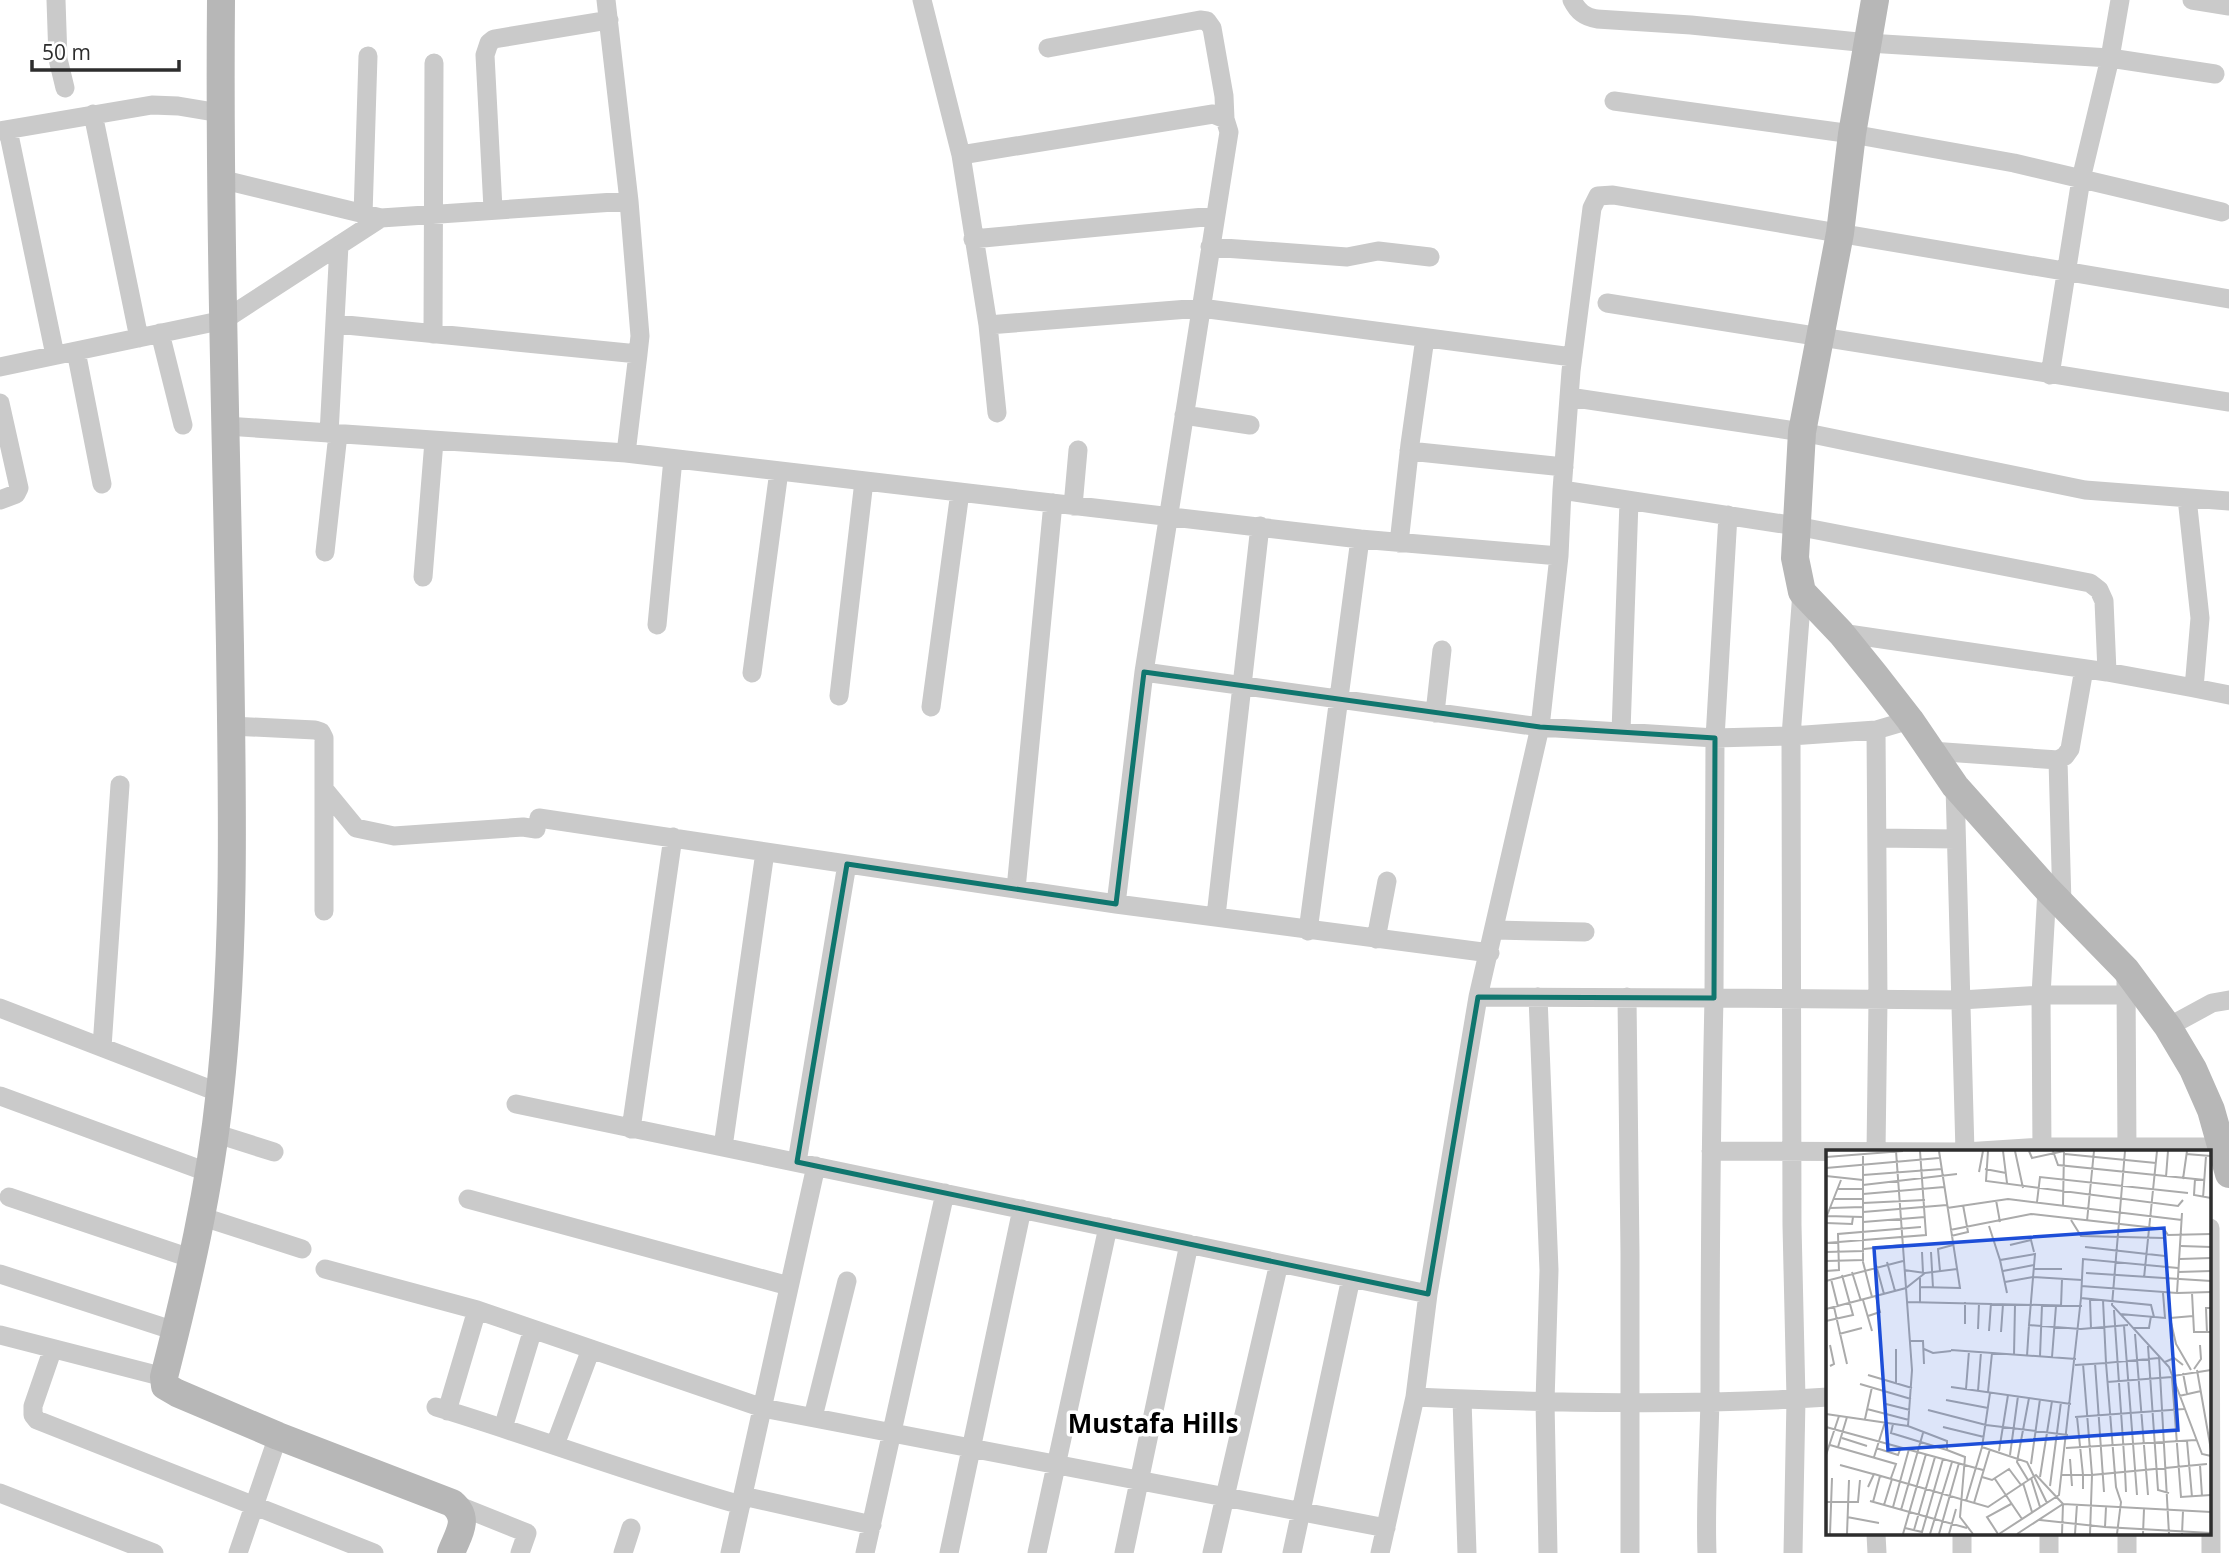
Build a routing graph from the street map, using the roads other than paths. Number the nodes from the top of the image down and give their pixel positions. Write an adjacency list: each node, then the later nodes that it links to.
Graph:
1 (56, 0): 16 (street)
2 (221, 0): 18 (street)
3 (922, 0): 23 (street)
4 (1572, 0): 10 (street)
5 (1875, 0): 10 (street)
6 (2120, 0): 13 (street)
7 (2192, 0): 8 (street)
8 (2229, 6)
9 (607, 7): 26 (street); 27 (street)
10 (1868, 43): 13 (street); 22 (street)
11 (1048, 48): 20 (street)
12 (368, 56): 30 (street)
13 (2110, 58): 15 (street); 25 (street)
14 (434, 63): 29 (street)
15 (2216, 74)
16 (65, 88)
17 (1614, 101): 22 (street)
18 (220, 113): 19 (street); 24 (street)
19 (93, 114): 21 (street); 46 (street)
20 (1225, 119): 23 (street); 31 (street)
21 (4, 131): 51 (street)
22 (1852, 134): 25 (street); 32 (street)
23 (961, 155): 33 (street)
24 (220, 179): 30 (street); 41 (street)
25 (2081, 179): 28 (street); 37 (street)
26 (629, 201): 27 (street); 50 (street)
27 (493, 209): 29 (street)
28 (2221, 212)
29 (433, 214): 30 (street); 45 (street)
30 (372, 216): 34 (street)
31 (1215, 216): 33 (street); 35 (street)
32 (1840, 233): 37 (street); 48 (street); 52 (street)
33 (974, 239): 43 (street)
34 (339, 245): 41 (street); 42 (street)
35 (1210, 247): 36 (street); 40 (street)
36 (1430, 257)
37 (2067, 273): 38 (street); 54 (street)
38 (2229, 299)
39 (1607, 303): 48 (street)
40 (1201, 308): 43 (street); 47 (street); 59 (street)
41 (224, 320): 44 (street); 62 (street)
42 (336, 324): 45 (street); 64 (street)
43 (988, 325): 58 (street)
44 (160, 333): 46 (street); 60 (street)
45 (433, 334): 50 (street)
46 (139, 338): 49 (street)
47 (1425, 338): 52 (street); 67 (street)
48 (1821, 339): 54 (street); 63 (street)
49 (76, 351): 51 (street); 73 (street)
50 (638, 354): 68 (street)
51 (55, 355): 53 (street)
52 (1573, 357): 55 (street)
53 (0, 367)
54 (2050, 375): 56 (street)
55 (1569, 397): 63 (street); 70 (street)
56 (2229, 402)
57 (0, 404): 77 (street)
58 (997, 413)
59 (1184, 415): 61 (street); 83 (street)
60 (183, 425)
61 (1250, 425)
62 (226, 426): 64 (street); 107 (street)
63 (1802, 432): 76 (street); 85 (street)
64 (334, 434): 65 (street); 88 (street)
65 (434, 441): 68 (street); 90 (street)
66 (1078, 450): 81 (street)
67 (1409, 451): 70 (street); 87 (street)
68 (625, 453): 69 (street)
69 (673, 459): 71 (street); 92 (street)
70 (1564, 467): 74 (street)
71 (779, 471): 72 (street); 98 (street)
72 (864, 481): 75 (street); 101 (street)
73 (102, 484)
74 (1562, 491): 78 (street); 89 (street)
75 (960, 492): 80 (street); 104 (street)
76 (2187, 498): 79 (street); 100 (street)
77 (0, 500)
78 (1629, 501): 82 (street); 110 (street)
79 (2229, 501)
80 (1053, 503): 81 (street); 124 (street)
81 (1073, 506): 83 (street)
82 (1728, 516): 85 (street); 112 (street)
83 (1168, 517): 84 (street); 96 (street)
84 (1260, 526): 86 (street); 99 (street)
85 (1796, 526): 91 (street); 97 (street)
86 (1360, 538): 87 (street); 103 (street)
87 (1399, 542): 89 (street)
88 (325, 552)
89 (1559, 556): 108 (street)
90 (423, 578)
91 (1802, 592): 93 (street); 111 (street)
92 (657, 625)
93 (1842, 633): 95 (street); 106 (street)
94 (1442, 650): 105 (street)
95 (2084, 669): 97 (street); 114 (street)
96 (1144, 672): 99 (street); 126 (street)
97 (2107, 672): 100 (street)
98 (752, 673)
99 (1241, 686): 103 (street); 128 (street)
100 (2194, 688): 102 (street)
101 (839, 696)
102 (2229, 696)
103 (1340, 700): 105 (street); 130 (street)
104 (931, 707)
105 (1435, 713): 108 (street)
106 (1910, 720): 109 (street); 113 (street)
107 (231, 726): 117 (street); 147 (street)
108 (1540, 727): 110 (street); 129 (street)
109 (1876, 730): 111 (street); 119 (street)
110 (1621, 732): 112 (street)
111 (1791, 736): 112 (street); 140 (street)
112 (1715, 737): 139 (street)
113 (1931, 751): 114 (street); 116 (street)
114 (2058, 760): 125 (street)
115 (120, 785): 146 (street)
116 (1955, 786): 120 (street); 125 (street)
117 (324, 789): 118 (street); 127 (street)
118 (673, 837): 121 (street); 150 (street)
119 (1877, 838): 120 (street); 141 (street)
120 (1956, 839): 142 (street)
121 (765, 852): 122 (street); 153 (street)
122 (847, 864): 124 (street); 162 (street)
123 (1387, 881): 132 (street)
124 (1016, 889): 126 (street)
125 (2054, 896): 134 (street); 135 (street)
126 (1116, 904): 128 (street)
127 (324, 911)
128 (1216, 916): 130 (street)
129 (1495, 930): 131 (street); 133 (street)
130 (1308, 931): 132 (street)
131 (1585, 932)
132 (1376, 939): 133 (street)
133 (1490, 953): 136 (street)
134 (2126, 982): 135 (street); 145 (street); 157 (street)
135 (2041, 995): 142 (street); 156 (street)
136 (1478, 997): 137 (street); 181 (street)
137 (1538, 997): 138 (street); 194 (street)
138 (1627, 998): 139 (street); 195 (street)
139 (1714, 998): 140 (street); 158 (street)
140 (1790, 998): 141 (street); 159 (street)
141 (1878, 1000): 142 (street); 154 (street)
142 (1961, 1000): 155 (street)
143 (2229, 1000): 145 (street)
144 (0, 1008): 146 (street)
145 (2168, 1027): 152 (street)
146 (102, 1047): 147 (street)
147 (220, 1093): 151 (street)
148 (0, 1096): 163 (street)
149 (516, 1104): 150 (street)
150 (631, 1129): 153 (street)
151 (214, 1133): 161 (street); 163 (street)
152 (2215, 1135): 157 (street); 164 (street)
153 (723, 1147): 162 (street)
154 (1876, 1150)
155 (1965, 1150)
156 (2042, 1150): 157 (street)
157 (2127, 1150)
158 (1711, 1151): 159 (street); 196 (street)
159 (1792, 1151): 160 (street); 193 (street)
160 (1826, 1151)
161 (274, 1152)
162 (806, 1164): 165 (street); 180 (street)
163 (207, 1172): 169 (street)
164 (2229, 1174)
165 (946, 1193): 168 (street); 200 (street)
166 (9, 1197): 173 (street)
167 (468, 1199): 180 (street)
168 (1022, 1209): 170 (street); 203 (street)
169 (200, 1216): 172 (street); 173 (street)
170 (1108, 1227): 171 (street); 204 (street)
171 (1189, 1244): 174 (street); 205 (street)
172 (302, 1249)
173 (192, 1259): 184 (street)
174 (1279, 1263): 178 (street); 207 (street)
175 (326, 1269): 182 (street)
176 (0, 1274): 184 (street)
177 (2212, 1275): 189 (street)
178 (1351, 1278): 181 (street); 211 (street)
179 (847, 1281): 198 (street)
180 (789, 1286): 197 (street)
181 (1428, 1294): 190 (street)
182 (477, 1310): 183 (street); 199 (street)
183 (533, 1329): 186 (street); 199 (street)
184 (176, 1331): 188 (street)
185 (0, 1335): 187 (street)
186 (592, 1349): 197 (street); 202 (street)
187 (52, 1350): 188 (street); 210 (street)
188 (164, 1377): 201 (street)
189 (2217, 1393): 213 (street)
190 (1415, 1397): 192 (street); 215 (street)
191 (1826, 1398): 193 (street)
192 (1462, 1399): 194 (street); 232 (street)
193 (1796, 1399): 196 (street); 236 (street)
194 (1545, 1402): 195 (street); 233 (street)
195 (1630, 1402): 196 (street); 234 (street)
196 (1710, 1402): 235 (street)
197 (763, 1408): 198 (street); 208 (street)
198 (813, 1417): 200 (street)
199 (503, 1428): 202 (street)
200 (893, 1431): 203 (street); 212 (street)
201 (278, 1436): 209 (street); 210 (street)
202 (555, 1445): 208 (street)
203 (972, 1447): 204 (street); 226 (street)
204 (1057, 1463): 205 (street); 227 (street)
205 (1140, 1480): 207 (street); 228 (street)
206 (0, 1493): 216 (street)
207 (1224, 1496): 211 (street); 229 (street)
208 (742, 1501): 212 (street); 224 (street)
209 (452, 1503): 221 (street); 222 (street)
210 (254, 1506): 219 (street); 220 (street)
211 (1301, 1511): 215 (street); 230 (street)
212 (872, 1525): 225 (street)
213 (2212, 1526)
214 (631, 1528): 223 (street)
215 (1385, 1528): 231 (street)
216 (102, 1534): 217 (street); 218 (street)
217 (94, 1553)
218 (154, 1553)
219 (238, 1553)
220 (374, 1553)
221 (451, 1553)
222 (520, 1553)
223 (622, 1553)
224 (730, 1553)
225 (865, 1553)
226 (949, 1553)
227 (1037, 1553)
228 (1124, 1553)
229 (1212, 1553)
230 (1292, 1553)
231 (1380, 1553)
232 (1467, 1553)
233 (1548, 1553)
234 (1630, 1553)
235 (1707, 1553)
236 (1793, 1553)

